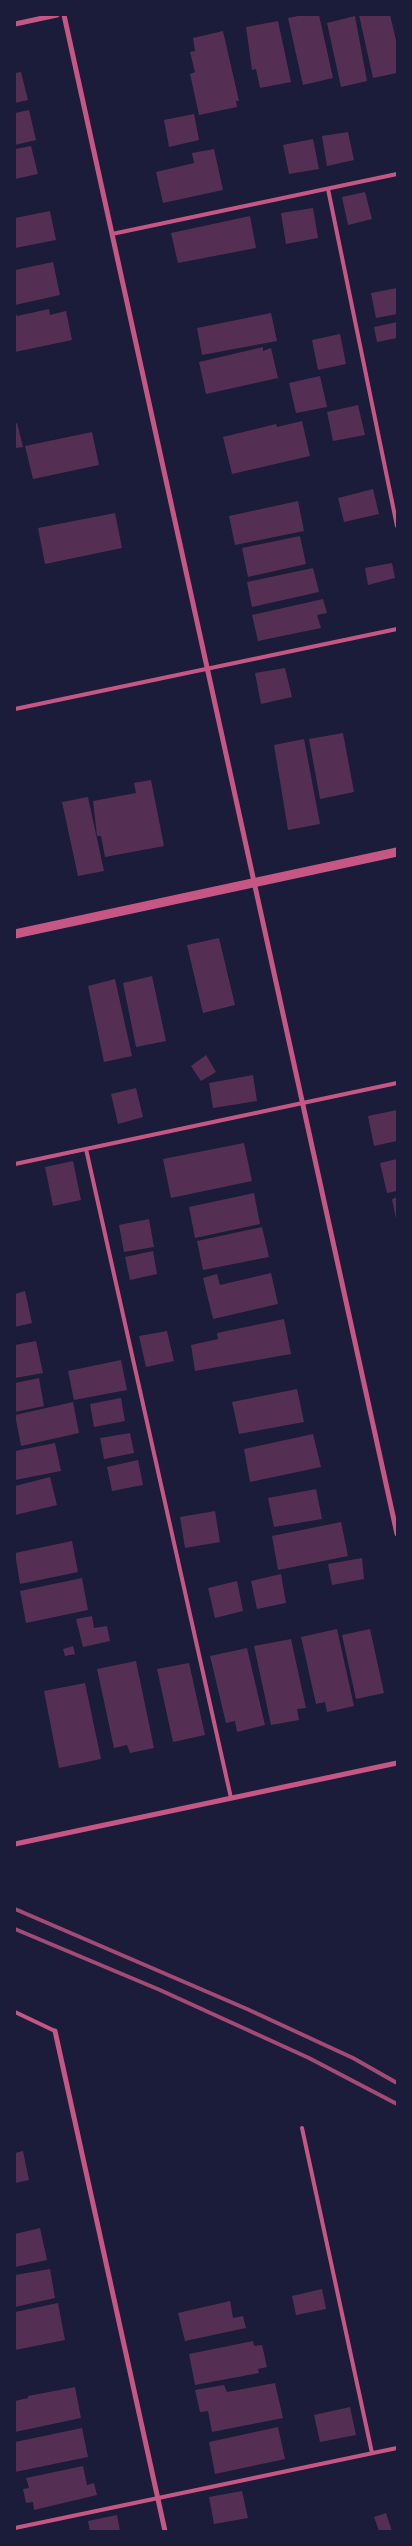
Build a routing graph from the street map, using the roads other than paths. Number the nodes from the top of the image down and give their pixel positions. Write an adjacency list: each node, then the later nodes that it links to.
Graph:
1 (57, 15): 3 (street)
2 (64, 15): 6 (street)
3 (15, 24)
4 (397, 174): 5 (lane)
5 (328, 189): 6 (lane); 7 (lane)
6 (112, 234): 9 (street)
7 (397, 526)
8 (397, 629): 9 (lane)
9 (208, 668): 10 (lane); 12 (street)
10 (15, 709)
11 (397, 852): 12 (street)
12 (255, 882): 13 (street); 15 (street)
13 (15, 934)
14 (397, 1083): 15 (lane)
15 (303, 1103): 16 (lane); 18 (street)
16 (86, 1149): 17 (lane); 20 (lane)
17 (15, 1164)
18 (397, 1534)
19 (397, 1763): 20 (street)
20 (231, 1798): 21 (street)
21 (15, 1844)
22 (15, 2012): 23 (lane)
23 (55, 2031): 27 (street)
24 (302, 2128): 26 (lane)
25 (397, 2448): 26 (lane)
26 (372, 2453): 27 (lane)
27 (157, 2497): 28 (lane); 29 (street)
28 (15, 2528)
29 (165, 2531)

